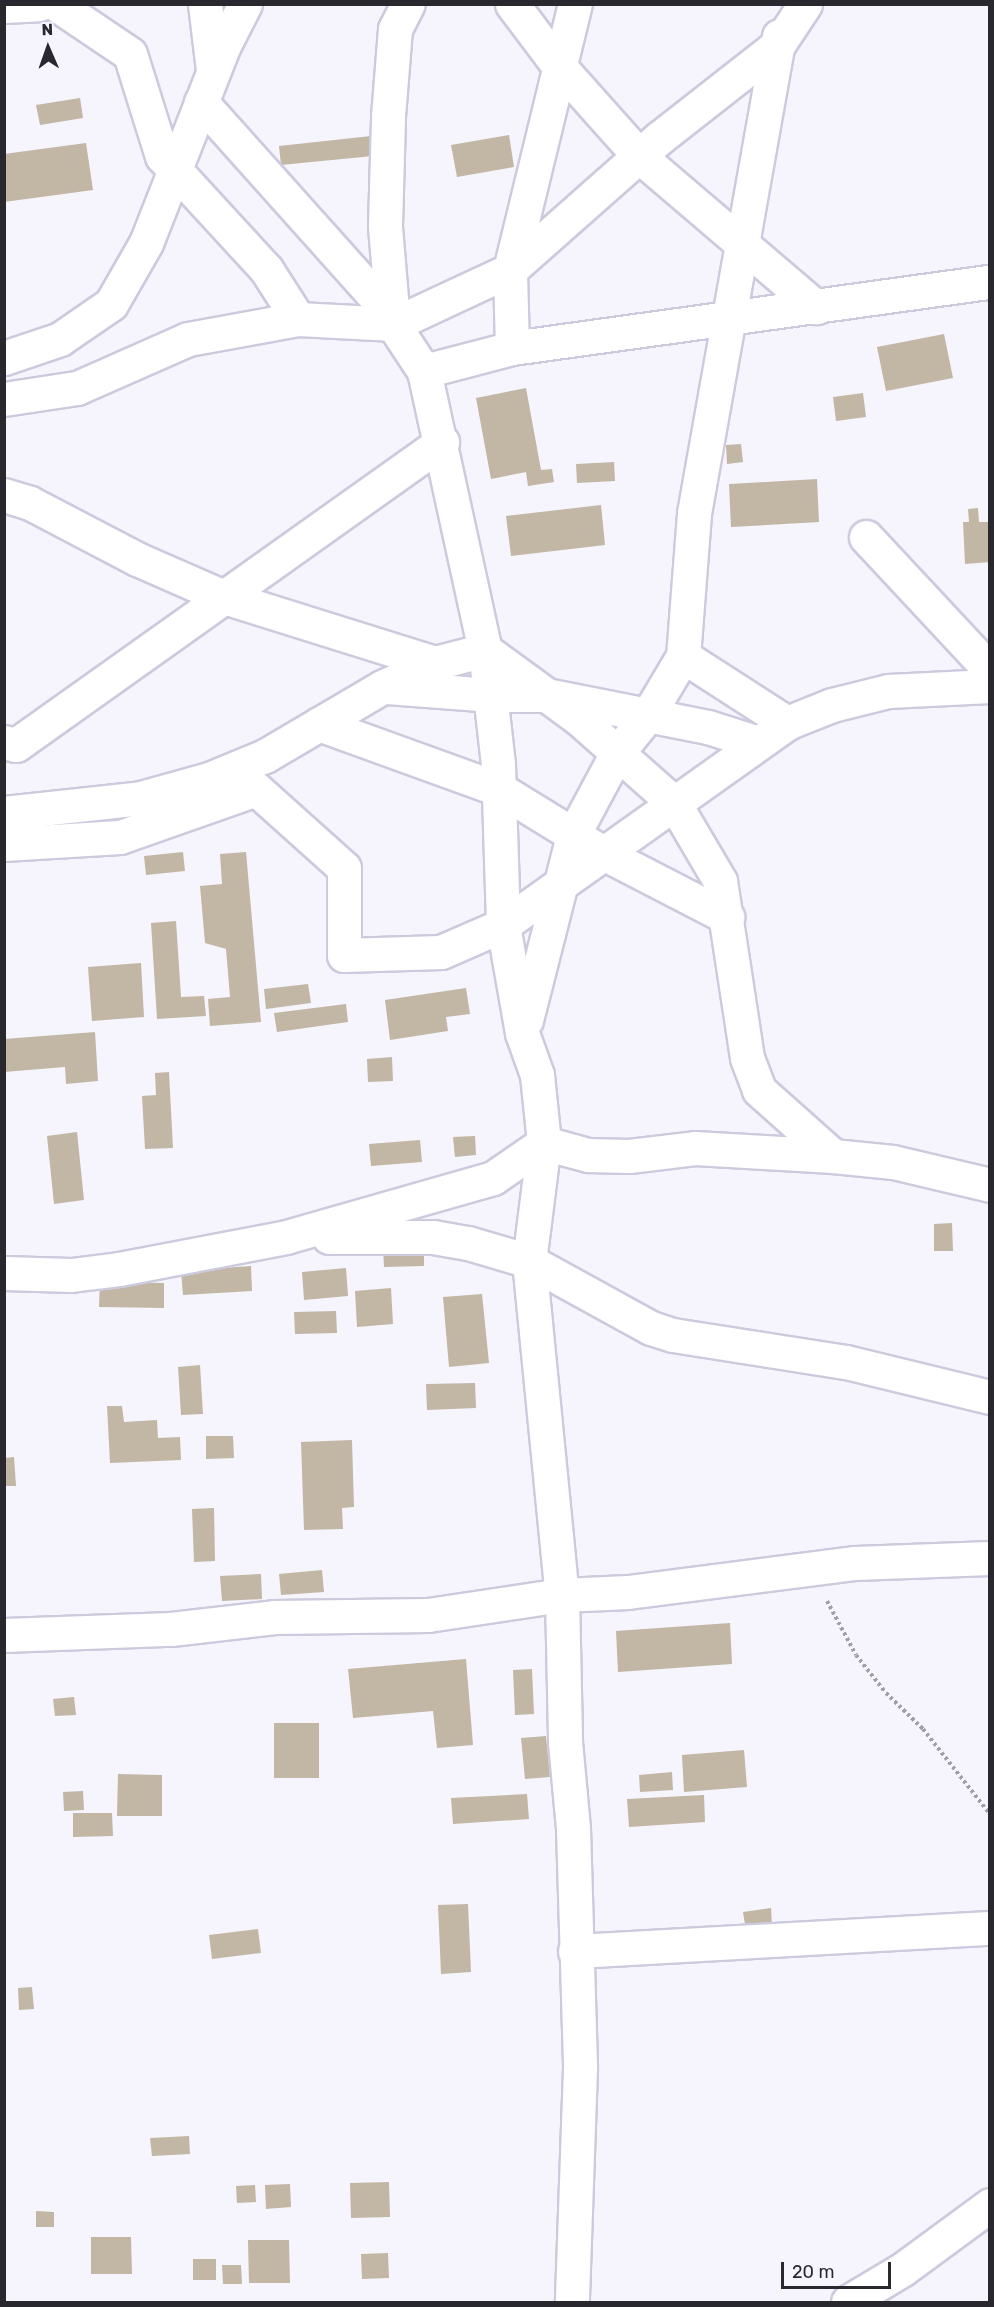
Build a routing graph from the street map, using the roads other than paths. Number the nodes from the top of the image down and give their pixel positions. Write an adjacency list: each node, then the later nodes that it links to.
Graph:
1 (39, 4): 10 (street)
2 (56, 4): 16 (street)
3 (205, 4): 13 (street)
4 (245, 4): 13 (street)
5 (408, 4): 23 (street)
6 (512, 4): 12 (street)
7 (575, 4): 12 (street)
8 (784, 4): 11 (street)
9 (805, 4): 11 (street)
10 (4, 6)
11 (778, 45): 15 (street); 17 (street)
12 (558, 65): 15 (street); 18 (street)
13 (214, 71): 14 (street)
14 (201, 102): 16 (street); 23 (street)
15 (639, 156): 17 (street); 18 (street)
16 (177, 172): 22 (street); 25 (street)
17 (742, 243): 20 (street); 21 (street)
18 (510, 270): 23 (street); 24 (street)
19 (990, 282): 20 (street)
20 (816, 307): 21 (street)
21 (732, 317): 24 (street); 33 (street)
22 (298, 319): 23 (street); 27 (street)
23 (394, 324): 26 (street)
24 (512, 348): 26 (street)
25 (4, 358)
26 (424, 371): 28 (street)
27 (4, 399)
28 (442, 442): 31 (street); 32 (street)
29 (4, 495): 31 (street)
30 (866, 537): 35 (street)
31 (224, 597): 34 (street); 43 (street)
32 (485, 650): 34 (street); 38 (street); 39 (street)
33 (683, 656): 40 (street); 41 (street)
34 (435, 663): 36 (street)
35 (990, 670)
36 (382, 687): 38 (street); 42 (street)
37 (990, 687): 41 (street)
38 (490, 695): 39 (street); 46 (street)
39 (546, 695): 40 (street); 45 (street)
40 (648, 715): 44 (street); 45 (street)
41 (787, 723): 44 (street)
42 (319, 724): 46 (street); 48 (street)
43 (4, 742)
44 (758, 743): 47 (street)
45 (617, 753): 47 (street); 49 (street)
46 (499, 789): 49 (street); 54 (street)
47 (674, 803): 51 (street); 53 (street)
48 (4, 813)
49 (573, 836): 51 (street); 52 (street)
50 (4, 844): 54 (street)
51 (603, 853): 52 (street); 53 (street)
52 (559, 885): 54 (street); 55 (street)
53 (728, 916): 57 (street)
54 (503, 925): 55 (street)
55 (522, 1033): 56 (street)
56 (544, 1143): 57 (street); 59 (street); 60 (street)
57 (832, 1156): 58 (street)
58 (990, 1185)
59 (286, 1237): 60 (street); 61 (street)
60 (529, 1261): 62 (street); 64 (street)
61 (4, 1273)
62 (990, 1397)
63 (990, 1558): 64 (street)
64 (562, 1595): 65 (street); 67 (street)
65 (4, 1635)
66 (990, 1928): 67 (street)
67 (575, 1951): 69 (street)
68 (990, 2205): 70 (street)
69 (572, 2302)
70 (848, 2302)

